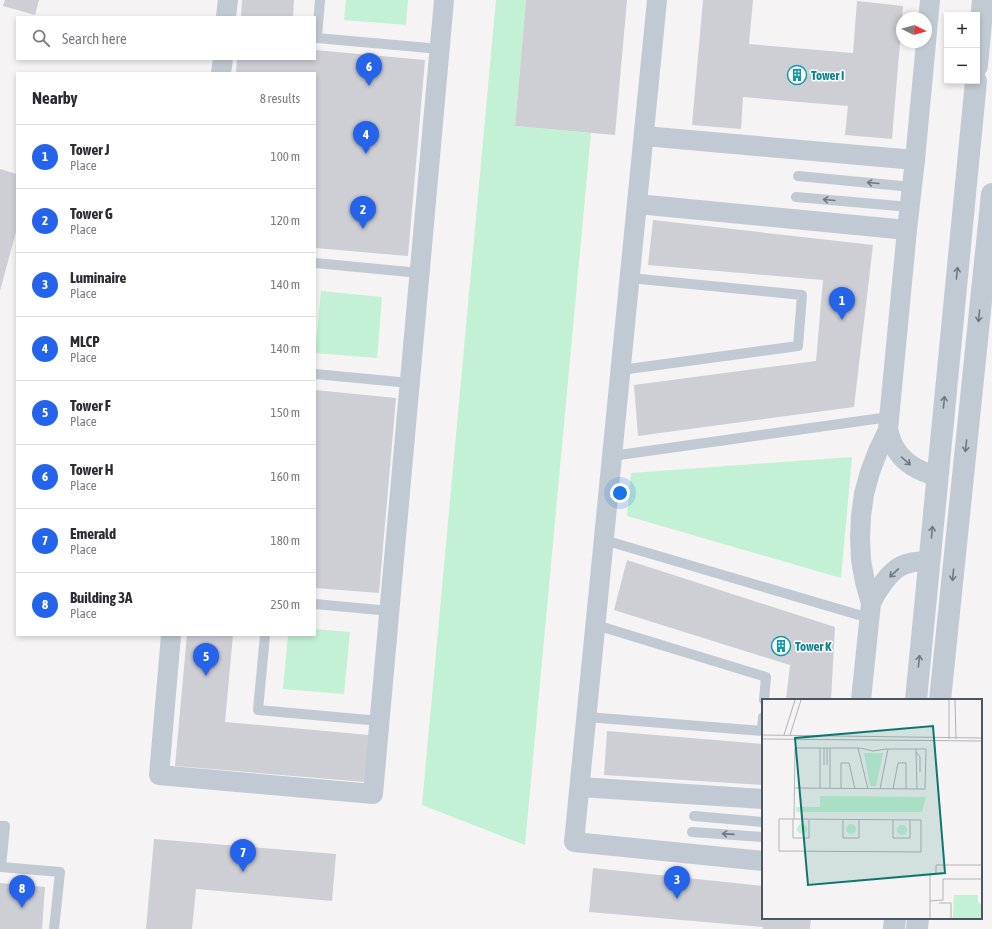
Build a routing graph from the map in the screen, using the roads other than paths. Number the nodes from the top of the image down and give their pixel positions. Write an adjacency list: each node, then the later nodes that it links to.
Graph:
1 (228, 0): 7 (street)
2 (320, 0): 9 (lane)
3 (444, 0): 9 (street)
4 (657, 0): 13 (street)
5 (930, 0): 14 (street)
6 (983, 0): 8 (street)
7 (226, 16)
8 (979, 48)
9 (440, 49): 23 (street)
10 (223, 60): 11 (street)
11 (222, 72)
12 (976, 84): 30 (street, one-way to 12)
13 (644, 136): 14 (street); 19 (street)
14 (915, 160): 16 (street)
15 (798, 176): 16 (lane, one-way to 15)
16 (912, 187): 20 (street)
17 (992, 194): 42 (street, one-way to 42)
18 (796, 197): 20 (lane, one-way to 18)
19 (637, 204): 21 (street); 24 (street)
20 (910, 207): 21 (street)
21 (907, 230): 28 (street)
22 (316, 264): 23 (lane)
23 (420, 273): 27 (street)
24 (630, 278): 25 (street); 25 (lane)
25 (621, 370): 29 (street)
26 (316, 374): 27 (lane)
27 (410, 383): 34 (street)
28 (888, 424): 29 (lane); 30 (street, one-way to 30); 35 (street)
29 (612, 456): 31 (street)
30 (937, 476): 32 (street, one-way to 30)
31 (604, 540): 35 (lane); 36 (street)
32 (929, 561): 35 (street, one-way to 35); 41 (street, one-way to 32)
33 (316, 604): 34 (lane)
34 (390, 611): 44 (street)
35 (870, 611): 40 (street)
36 (596, 624): 39 (lane); 43 (street)
37 (171, 636): 44 (street)
38 (265, 636): 44 (lane)
39 (764, 699)
40 (861, 699)
41 (916, 699)
42 (940, 699)
43 (587, 717): 45 (lane); 46 (street)
44 (380, 721)
45 (762, 731)
46 (580, 787): 47 (street); 53 (street)
47 (762, 799)
48 (694, 816): 49 (lane)
49 (762, 822)
50 (0, 826): 56 (lane)
51 (692, 832): 52 (lane, one-way to 51)
52 (762, 837)
53 (762, 861)
54 (895, 919): 57 (street)
55 (918, 919): 58 (street)
56 (54, 929)
57 (894, 929)
58 (917, 929)

